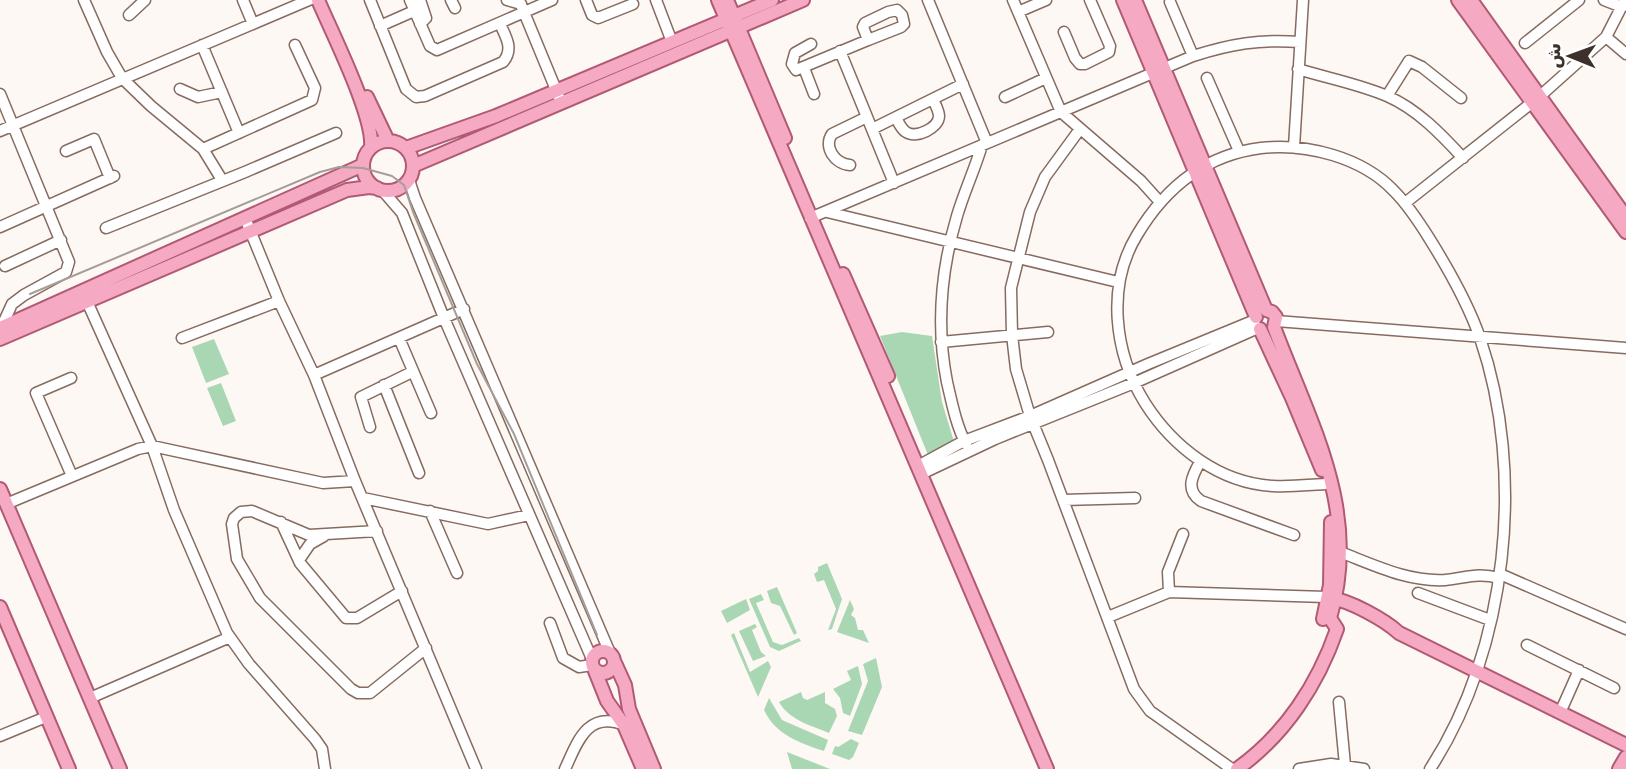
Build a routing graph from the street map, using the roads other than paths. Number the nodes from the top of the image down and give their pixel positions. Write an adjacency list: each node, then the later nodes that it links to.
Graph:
1 (84, 0): 56 (street)
2 (145, 0): 35 (street)
3 (243, 0): 37 (street)
4 (309, 0): 37 (street)
5 (318, 0): 84 (main road)
6 (326, 0): 82 (main road)
7 (370, 0): 40 (street)
8 (410, 0): 33 (street)
9 (420, 0): 38 (street)
10 (507, 0): 32 (street)
11 (552, 0): 32 (street)
12 (586, 0): 30 (street)
13 (656, 0): 44 (street)
14 (718, 0): 36 (main road)
15 (727, 0): 36 (main road)
16 (772, 0): 36 (main road)
17 (803, 0): 36 (main road)
18 (928, 0): 59 (street)
19 (1013, 0): 34 (street)
20 (1046, 0): 34 (street)
21 (1090, 0): 41 (street)
22 (1123, 0): 55 (main road)
23 (1135, 0): 55 (main road)
24 (1303, 0): 45 (street)
25 (1458, 0): 69 (main road)
26 (1471, 0): 69 (main road)
27 (1579, 0): 46 (street)
28 (1604, 0): 31 (street)
29 (1170, 2): 52 (street)
30 (633, 4)
31 (1624, 4): 42 (street)
32 (521, 5): 39 (street); 61 (street)
33 (414, 11): 38 (street); 40 (street)
34 (1018, 12): 57 (street)
35 (129, 15)
36 (732, 23): 44 (main road); 70 (main road); 103 (main road)
37 (253, 24): 48 (street)
38 (420, 24): 39 (street)
39 (500, 24): 40 (street)
40 (380, 26)
41 (1064, 32)
42 (1606, 37): 51 (street); 69 (street)
43 (868, 40): 50 (street)
44 (672, 42): 61 (main road)
45 (1300, 42): 52 (street); 54 (street)
46 (1525, 43)
47 (811, 44): 53 (street)
48 (202, 45): 56 (street); 62 (street)
49 (295, 45): 80 (street)
50 (841, 51): 53 (street); 73 (street)
51 (1626, 54)
52 (1192, 56): 55 (street)
53 (804, 68): 64 (street)
54 (1298, 69): 65 (street); 85 (street)
55 (1158, 70): 71 (street); 94 (main road)
56 (122, 78): 75 (street); 87 (street)
57 (1046, 78): 66 (street); 71 (street)
58 (1207, 78): 89 (street)
59 (963, 84): 68 (street); 83 (street)
60 (180, 89): 62 (street)
61 (557, 90): 70 (street); 72 (main road)
62 (222, 92): 80 (street)
63 (0, 94): 75 (street)
64 (814, 94)
65 (1387, 96): 67 (street); 90 (street)
66 (1006, 97)
67 (1461, 98)
68 (933, 99): 74 (street); 74 (street)
69 (1535, 100): 90 (street); 104 (main road); 110 (main road)
70 (562, 104): 76 (main road)
71 (1061, 112): 78 (street); 83 (street)
72 (496, 116): 76 (main road); 86 (main road)
73 (867, 117): 77 (street); 92 (street)
74 (896, 118): 77 (street)
75 (13, 126): 79 (street); 102 (street)
76 (502, 129): 93 (main road)
77 (872, 129): 97 (street)
78 (1080, 129): 99 (street); 113 (street)
79 (0, 131)
80 (239, 133): 87 (street)
81 (336, 133): 95 (street)
82 (388, 141): 84 (main road); 86 (main road)
83 (985, 144): 97 (street); 112 (street)
84 (371, 147): 91 (main road)
85 (1294, 147): 89 (street); 101 (street)
86 (406, 148): 93 (main road)
87 (203, 149): 95 (street)
88 (66, 152): 102 (street)
89 (1239, 152): 94 (street)
90 (1463, 158): 101 (street)
91 (363, 164): 98 (main road); 105 (main road)
92 (850, 165)
93 (413, 166): 96 (main road)
94 (1199, 168): 99 (street); 121 (main road)
95 (222, 180): 108 (street)
96 (410, 180): 98 (main road); 119 (street)
97 (894, 183): 100 (street)
98 (380, 190): 109 (main road); 120 (street)
99 (1159, 201): 115 (street)
100 (850, 202): 103 (street); 106 (street)
101 (1405, 203): 127 (street)
102 (48, 207): 107 (street); 111 (street)
103 (817, 214): 106 (street); 142 (main road)
104 (1626, 217)
105 (245, 218): 109 (street); 116 (main road)
106 (851, 218): 112 (street)
107 (0, 227)
108 (106, 229)
109 (250, 231): 117 (street); 118 (main road)
110 (1626, 232)
111 (61, 240): 114 (street); 122 (street)
112 (950, 242): 113 (street); 128 (street)
113 (1018, 259): 115 (street); 124 (street)
114 (5, 266)
115 (1118, 282): 131 (street)
116 (82, 290): 118 (street); 122 (main road)
117 (279, 301): 125 (street); 132 (street)
118 (88, 303): 122 (main road); 139 (street)
119 (464, 309): 120 (street); 175 (street)
120 (444, 318): 126 (street); 153 (street)
121 (1264, 322): 127 (street); 131 (street); 134 (street); 146 (main road); 159 (main road)
122 (0, 332)
123 (1048, 332): 124 (street)
124 (1012, 335): 128 (street); 137 (street)
125 (182, 338)
126 (399, 338): 130 (street); 132 (street)
127 (1480, 338): 129 (street); 162 (street)
128 (941, 342): 140 (street)
129 (1626, 348)
130 (412, 372): 135 (street); 136 (street)
131 (1129, 372): 134 (street); 137 (street)
132 (314, 375): 145 (street)
133 (71, 378): 144 (street)
134 (1134, 383): 137 (street); 141 (street)
135 (384, 385): 138 (street); 143 (street)
136 (431, 413)
137 (1031, 419): 140 (street); 150 (street)
138 (370, 427)
139 (152, 446): 144 (street); 145 (street); 172 (street)
140 (967, 446): 142 (street)
141 (1200, 462): 146 (street); 157 (street)
142 (923, 468): 197 (main road); 198 (main road)
143 (419, 472)
144 (72, 476): 151 (street)
145 (355, 481): 148 (street)
146 (1325, 484): 166 (main road)
147 (0, 489): 151 (main road)
148 (363, 498): 152 (street); 155 (street)
149 (1135, 498): 150 (street)
150 (1063, 500): 168 (street)
151 (6, 504): 180 (main road)
152 (430, 511): 153 (street); 161 (street)
153 (529, 515): 176 (street)
154 (281, 522): 158 (street); 160 (street); 174 (street)
155 (377, 531): 158 (street); 163 (street)
156 (1183, 534): 164 (street)
157 (1294, 535)
158 (324, 536): 160 (street)
159 (1340, 552): 162 (street); 166 (main road)
160 (299, 560): 163 (street)
161 (457, 573)
162 (1499, 576): 169 (street); 171 (street)
163 (402, 591): 174 (street)
164 (1169, 592): 166 (street); 168 (street)
165 (1418, 593): 169 (street)
166 (1331, 598): 177 (main road); 199 (main road)
167 (0, 607): 184 (main road)
168 (1108, 617): 199 (street)
169 (1490, 620): 177 (street)
170 (550, 623): 176 (street)
171 (1626, 629)
172 (230, 637): 180 (street); 192 (street)
173 (1527, 645): 178 (street)
174 (426, 648): 193 (street)
175 (612, 658): 176 (main road); 176 (main road); 183 (main road)
176 (593, 665): 183 (main road)
177 (1478, 669): 182 (main road); 187 (main road); 202 (street)
178 (1579, 670): 179 (street); 182 (street)
179 (1614, 688)
180 (90, 698): 191 (main road)
181 (1339, 702): 189 (street)
182 (1563, 706): 186 (main road)
183 (615, 716): 194 (street); 195 (main road); 196 (main road)
184 (47, 717): 185 (street); 190 (main road)
185 (0, 736)
186 (1626, 737)
187 (1626, 745)
188 (1626, 757): 203 (main road)
189 (1345, 765): 200 (street); 201 (street)
190 (69, 769)
191 (120, 769)
192 (325, 769)
193 (477, 769)
194 (565, 769)
195 (643, 769)
196 (654, 769)
197 (1047, 769)
198 (1056, 769)
199 (1232, 769)
200 (1299, 769)
201 (1364, 769)
202 (1430, 769)
203 (1619, 769)

